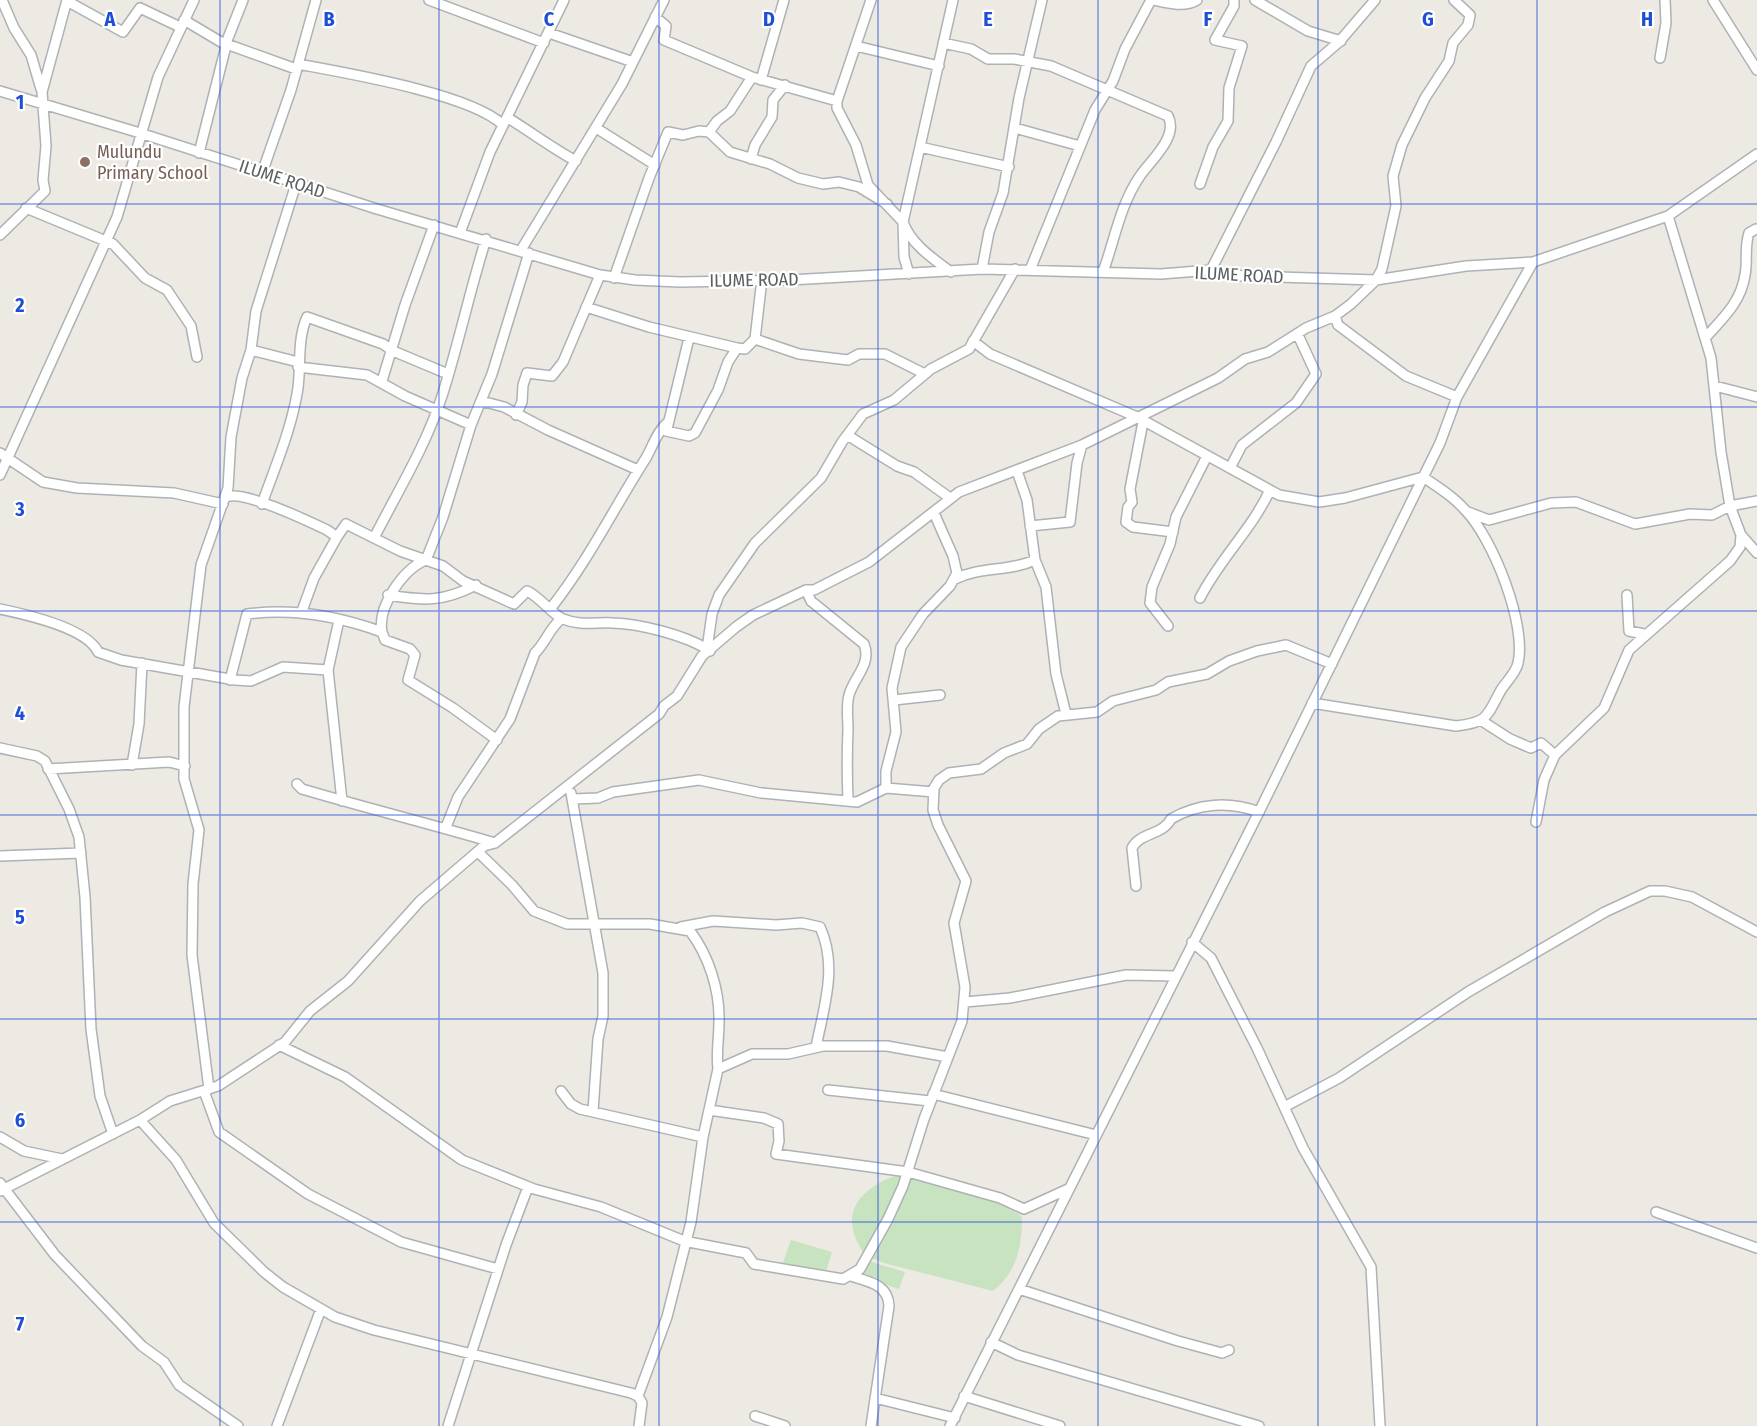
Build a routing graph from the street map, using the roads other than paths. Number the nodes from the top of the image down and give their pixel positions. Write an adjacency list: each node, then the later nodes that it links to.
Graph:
1 (2, 0): 38 (street)
2 (67, 0): 22 (street); 38 (street)
3 (194, 0): 22 (street)
4 (316, 0): 33 (street)
5 (429, 0): 27 (street)
6 (564, 0): 23 (street)
7 (664, 0): 21 (street)
8 (784, 0): 35 (street)
9 (871, 0): 28 (street)
10 (953, 0): 25 (street)
11 (1042, 0): 31 (street)
12 (1152, 0): 13 (street); 39 (street)
13 (1197, 0)
14 (1234, 0): 57 (street)
15 (1255, 0): 24 (street)
16 (1375, 0): 24 (street)
17 (1454, 0): 80 (street)
18 (1665, 0): 29 (street)
19 (1713, 0): 34 (street)
20 (241, 1): 26 (street)
21 (655, 17): 30 (street); 35 (street)
22 (182, 24): 26 (street); 46 (street)
23 (549, 33): 27 (street); 30 (street)
24 (1341, 41): 73 (street)
25 (943, 42): 31 (street); 32 (street)
26 (226, 43): 33 (street); 49 (street)
27 (544, 43): 42 (street)
28 (856, 46): 32 (street); 40 (street)
29 (1660, 58)
30 (633, 62): 43 (street)
31 (1028, 62): 39 (street); 44 (street)
32 (939, 66): 48 (street)
33 (297, 67): 42 (street); 55 (street)
34 (1757, 70)
35 (757, 78): 36 (street); 45 (street)
36 (785, 86): 40 (street); 51 (street)
37 (0, 91): 41 (street, ILUME ROAD)
38 (42, 92): 41 (street)
39 (1107, 92): 47 (street); 75 (street)
40 (837, 101): 58 (street)
41 (41, 105): 46 (street, ILUME ROAD); 59 (street)
42 (506, 122): 52 (street); 64 (street)
43 (596, 128): 52 (street); 53 (street)
44 (1015, 128): 47 (street); 54 (street)
45 (710, 132): 51 (street); 53 (street)
46 (140, 133): 49 (street, ILUME ROAD); 67 (street)
47 (1080, 146): 72 (street)
48 (920, 147): 54 (street); 61 (street)
49 (199, 153): 55 (street, ILUME ROAD)
50 (1757, 154): 60 (street, ILUME ROAD)
51 (752, 159): 58 (street)
52 (576, 161): 68 (street)
53 (655, 165): 78 (street)
54 (1009, 167): 70 (street)
55 (262, 173): 56 (street, ILUME ROAD)
56 (296, 184): 62 (street, ILUME ROAD); 89 (street)
57 (1200, 184)
58 (887, 204): 61 (street)
59 (26, 208): 65 (street); 67 (street)
60 (1668, 216): 69 (street, ILUME ROAD); 84 (street)
61 (903, 222): 74 (street); 76 (street)
62 (434, 225): 64 (street, ILUME ROAD); 90 (street)
63 (1756, 229): 84 (street)
64 (460, 233): 66 (street, ILUME ROAD)
65 (0, 236)
66 (486, 239): 68 (street, ILUME ROAD); 93 (street)
67 (106, 241): 91 (street); 107 (street)
68 (525, 251): 77 (street, ILUME ROAD); 99 (street)
69 (1533, 262): 80 (street, ILUME ROAD); 97 (street)
70 (982, 269): 71 (street, ILUME ROAD); 74 (street, ILUME ROAD)
71 (1015, 269): 72 (street, ILUME ROAD); 87 (street)
72 (1030, 270): 75 (street, ILUME ROAD)
73 (1211, 270): 75 (street, ILUME ROAD); 80 (street, ILUME ROAD)
74 (951, 272): 76 (street, ILUME ROAD)
75 (1103, 272)
76 (909, 274): 79 (street, ILUME ROAD)
77 (600, 275): 78 (street, ILUME ROAD); 81 (street)
78 (614, 278): 79 (street, ILUME ROAD)
79 (762, 279): 86 (street)
80 (1376, 280): 82 (street)
81 (586, 307): 85 (street); 101 (street)
82 (1335, 316): 83 (street); 97 (street)
83 (1298, 335): 102 (street); 109 (street)
84 (1706, 337): 96 (street)
85 (689, 338): 88 (street); 104 (street)
86 (755, 339): 88 (street); 94 (street)
87 (973, 341): 94 (street); 102 (street)
88 (737, 348): 104 (street)
89 (251, 350): 92 (street); 116 (street)
90 (393, 351): 92 (street); 93 (street); 95 (street)
91 (197, 357)
92 (298, 365): 95 (street); 118 (street)
93 (448, 374): 100 (street)
94 (925, 374): 105 (street)
95 (382, 381): 100 (street)
96 (1715, 386): 98 (street); 119 (street)
97 (1457, 397): 113 (street)
98 (1757, 397)
99 (480, 404): 101 (street); 103 (street)
100 (436, 411): 103 (street); 126 (street)
101 (516, 415): 110 (street)
102 (1140, 419): 106 (street); 108 (street); 123 (street)
103 (471, 425): 128 (street)
104 (666, 431): 110 (street)
105 (847, 435): 115 (street); 144 (street)
106 (1082, 445): 111 (street); 122 (street)
107 (3, 455): 112 (street); 116 (street)
108 (1206, 456): 109 (street); 123 (street)
109 (1230, 468): 114 (street)
110 (638, 470): 136 (street)
111 (1017, 471): 115 (street); 122 (street)
112 (0, 475)
113 (1423, 477): 114 (street); 120 (street); 146 (street)
114 (1270, 490): 135 (street)
115 (950, 498): 121 (street)
116 (224, 500): 118 (street); 148 (street)
117 (1757, 501): 119 (street)
118 (262, 504): 125 (street)
119 (1730, 506): 120 (street); 124 (street)
120 (1467, 511): 154 (street)
121 (934, 513): 130 (street); 132 (street)
122 (1030, 526): 129 (street)
123 (1173, 532): 141 (street)
124 (1741, 535): 127 (street); 143 (street)
125 (337, 537): 126 (street); 138 (street)
126 (374, 538): 128 (street)
127 (1757, 554)
128 (426, 560): 131 (street); 133 (street)
129 (1035, 560): 130 (street); 153 (street)
130 (955, 579): 151 (street)
131 (476, 585): 133 (street); 136 (street)
132 (806, 590): 144 (street); 168 (street)
133 (388, 595): 142 (street)
134 (1627, 595): 143 (street)
135 (1200, 598)
136 (551, 608): 139 (street)
137 (0, 609): 145 (street)
138 (302, 611): 140 (street); 149 (street)
139 (561, 619): 144 (street); 155 (street)
140 (339, 620): 142 (street); 147 (street)
141 (1168, 626)
142 (382, 632): 155 (street)
143 (1644, 634): 158 (street)
144 (709, 650): 164 (street)
145 (142, 663): 148 (street); 160 (street)
146 (1332, 664): 152 (street); 153 (street)
147 (328, 670): 149 (street); 169 (street)
148 (189, 671): 149 (street); 157 (street)
149 (230, 680)
150 (940, 695): 151 (street)
151 (894, 700): 165 (street)
152 (1312, 703): 154 (street); 170 (street)
153 (1066, 714): 166 (street)
154 (1482, 721): 158 (street)
155 (498, 740): 172 (street)
156 (0, 748): 162 (street)
157 (184, 748): 159 (street); 161 (street)
158 (1555, 755): 171 (street)
159 (169, 762): 160 (street); 161 (street)
160 (132, 765): 162 (street)
161 (185, 766): 188 (street)
162 (48, 768): 175 (street)
163 (297, 783): 169 (street)
164 (569, 786): 167 (street); 173 (street)
165 (886, 788): 166 (street); 168 (street)
166 (934, 792): 183 (street)
167 (573, 799): 168 (street); 178 (street)
168 (848, 800)
169 (342, 801): 172 (street)
170 (1259, 812): 177 (street); 181 (street)
171 (1536, 822)
172 (446, 827): 173 (street)
173 (495, 843): 174 (street)
174 (478, 852): 178 (street); 184 (street)
175 (81, 853): 176 (street); 196 (street)
176 (0, 856)
177 (1136, 886)
178 (596, 924): 179 (street); 194 (street)
179 (678, 927): 185 (street); 187 (street)
180 (1757, 932): 192 (street)
181 (1192, 942): 182 (street); 192 (street)
182 (1175, 976): 183 (street); 197 (street)
183 (965, 1002): 186 (street)
184 (279, 1045): 188 (street); 203 (street)
185 (816, 1047): 186 (street); 187 (street)
186 (948, 1057): 191 (street)
187 (718, 1069): 193 (street)
188 (207, 1090): 195 (street); 208 (street)
189 (828, 1090): 191 (street)
190 (561, 1091): 194 (street)
191 (931, 1098): 197 (street); 201 (street)
192 (1286, 1106): 220 (street)
193 (709, 1110): 199 (street); 201 (street)
194 (593, 1111): 199 (street)
195 (140, 1120): 196 (street); 211 (street)
196 (113, 1134): 200 (street)
197 (1096, 1135): 204 (street)
198 (0, 1137): 200 (street)
199 (703, 1137): 206 (street)
200 (62, 1159): 202 (street)
201 (908, 1172): 204 (street); 209 (street)
202 (2, 1187): 222 (street)
203 (528, 1187): 206 (street); 208 (street)
204 (1068, 1189): 210 (street)
205 (1656, 1212): 207 (street)
206 (684, 1241): 209 (street); 215 (street)
207 (1757, 1248)
208 (498, 1269): 214 (street)
209 (850, 1276): 217 (street)
210 (1019, 1289): 212 (street); 213 (street)
211 (321, 1309): 214 (street); 223 (street)
212 (991, 1342): 216 (street); 228 (street)
213 (1229, 1350)
214 (472, 1353): 215 (street); 224 (street)
215 (638, 1396): 221 (street)
216 (964, 1396): 219 (street); 227 (street)
217 (875, 1398): 219 (street); 226 (street)
218 (755, 1416): 225 (street)
219 (952, 1422)
220 (1379, 1424)
221 (640, 1425)
222 (238, 1426)
223 (277, 1426)
224 (448, 1426)
225 (785, 1426)
226 (871, 1426)
227 (1060, 1426)
228 (1259, 1426)

